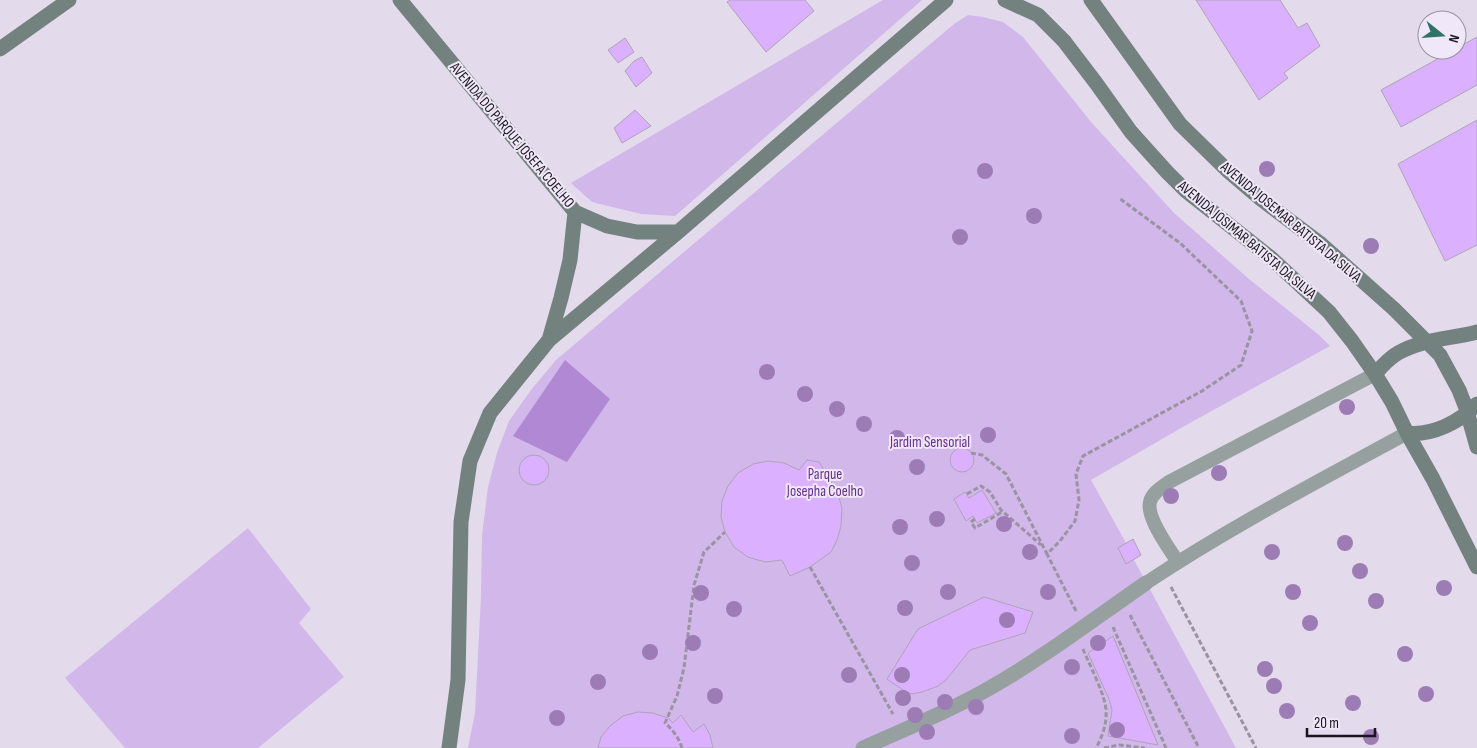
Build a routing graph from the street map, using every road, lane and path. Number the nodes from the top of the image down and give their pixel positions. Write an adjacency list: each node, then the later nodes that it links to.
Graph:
1 (69, 0): 6 (main road)
2 (400, 0): 8 (main road, AVENIDA DO PARQUE JOSEFA COELHO)
3 (946, 0): 9 (main road)
4 (1005, 0): 13 (main road, AVENIDA JOSIMAR BATISTA DA SILVA)
5 (1092, 0): 12 (main road, AVENIDA JOSEMAR BATISTA DA SILVA)
6 (0, 49)
7 (1118, 198): 23 (path)
8 (575, 212): 9 (main road, AVENIDA DO PARQUE JOSEFA COELHO); 11 (main road)
9 (678, 232): 11 (main road)
10 (1477, 332): 12 (main road)
11 (549, 340): 33 (main road)
12 (1426, 342): 13 (main road); 14 (main road, AVENIDA JOSEMAR BATISTA DA SILVA)
13 (1375, 374): 15 (main road, AVENIDA JOSIMAR BATISTA DA SILVA); 24 (lane)
14 (1472, 408): 15 (main road); 16 (main road, AVENIDA JOSEMAR BATISTA DA SILVA)
15 (1407, 433): 24 (lane); 26 (main road, AVENIDA JOSIMAR BATISTA DA SILVA)
16 (1477, 447)
17 (971, 453): 22 (path)
18 (967, 494): 19 (path)
19 (1003, 512): 20 (path); 22 (path)
20 (976, 520)
21 (725, 532): 34 (path)
22 (1043, 546): 23 (path)
23 (1047, 554): 31 (path)
24 (1178, 562): 27 (lane)
25 (810, 567): 32 (path)
26 (1477, 567)
27 (1164, 572): 28 (lane); 41 (path)
28 (1146, 583): 29 (street)
29 (1122, 600): 30 (street); 40 (path)
30 (1106, 612): 31 (street); 39 (path)
31 (1080, 630): 32 (street); 36 (path)
32 (902, 731): 35 (street)
33 (450, 748)
34 (682, 748)
35 (863, 748)
36 (1096, 748)
37 (1104, 748): 38 (path)
38 (1145, 748)
39 (1166, 748)
40 (1199, 748)
41 (1256, 748)

